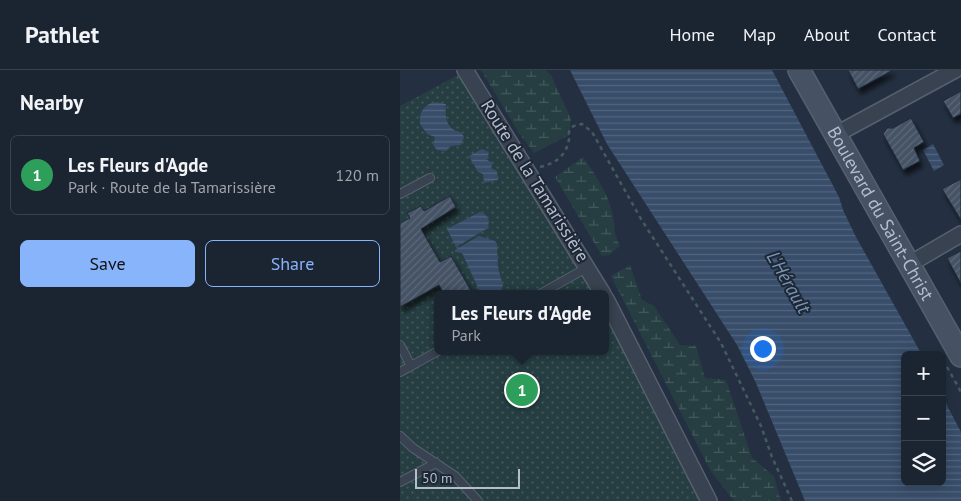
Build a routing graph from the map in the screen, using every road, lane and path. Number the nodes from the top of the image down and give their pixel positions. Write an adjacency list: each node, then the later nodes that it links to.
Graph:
1 (465, 70): 10 (street, Route de la Tamarissière)
2 (800, 70): 4 (street, Boulevard du Saint-Christ)
3 (954, 70): 4 (street)
4 (835, 135): 9 (street, Boulevard du Saint-Christ)
5 (532, 169): 26 (path)
6 (430, 178): 7 (lane)
7 (400, 194)
8 (961, 234): 9 (street)
9 (908, 265): 16 (street, Boulevard du Saint-Christ)
10 (588, 267): 11 (lane); 12 (street, Route de la Tamarissière)
11 (547, 290)
12 (601, 290)
13 (609, 305): 25 (street)
14 (400, 345): 17 (lane)
15 (434, 353): 17 (lane)
16 (961, 356)
17 (411, 366): 19 (lane)
18 (946, 366): 20 (path)
19 (400, 372)
20 (961, 392)
21 (400, 436): 22 (lane)
22 (436, 463): 23 (lane); 24 (lane)
23 (400, 482)
24 (478, 501)
25 (709, 501)
26 (792, 501)

